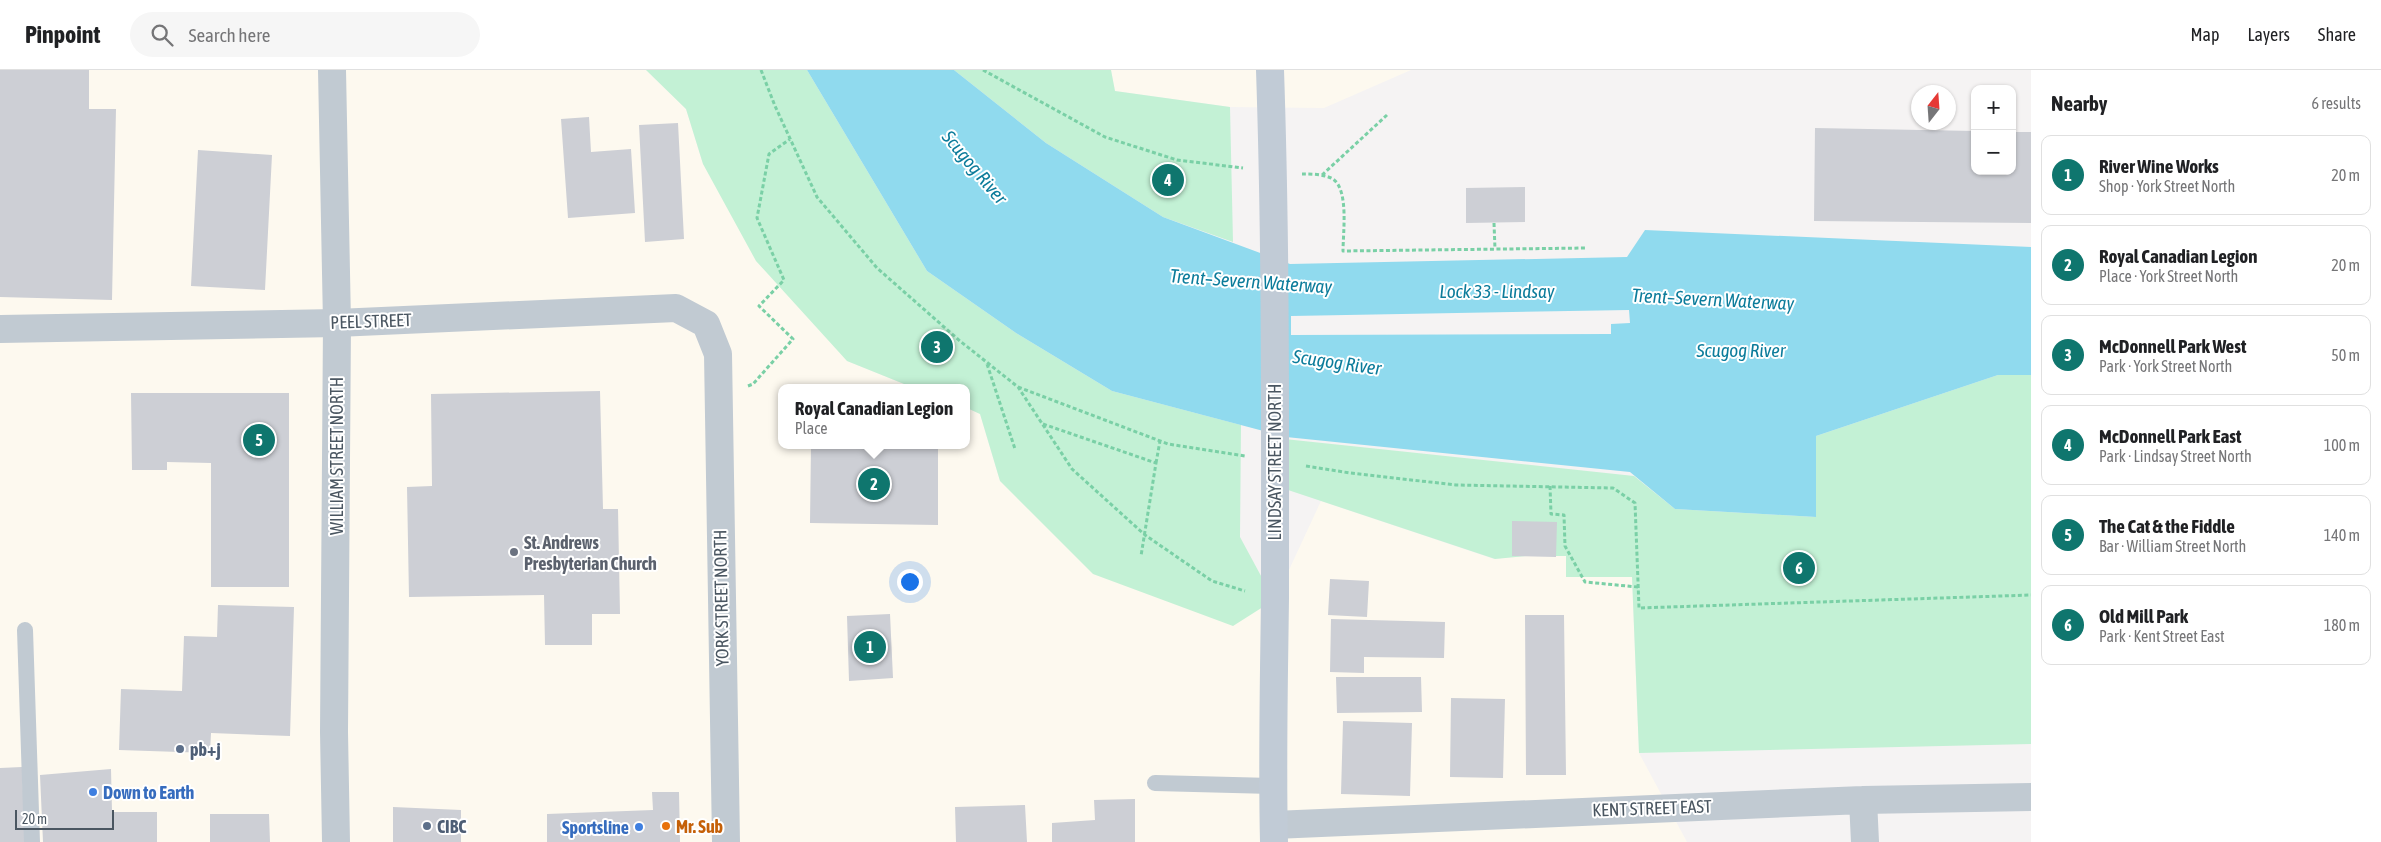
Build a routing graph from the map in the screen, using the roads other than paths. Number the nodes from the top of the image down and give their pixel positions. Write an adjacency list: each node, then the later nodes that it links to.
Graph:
1 (332, 70): 3 (street, WILLIAM STREET NORTH)
2 (1270, 70): 8 (main road, LINDSAY STREET NORTH)
3 (337, 323): 4 (street, PEEL STREET); 5 (street, PEEL STREET); 13 (street, WILLIAM STREET NORTH)
4 (0, 329)
5 (718, 354): 14 (street, YORK STREET NORTH)
6 (25, 630): 12 (lane)
7 (1155, 783): 8 (lane)
8 (1272, 786): 11 (main road, LINDSAY STREET NORTH)
9 (2031, 798): 10 (street, KENT STREET EAST)
10 (1863, 800): 11 (street, KENT STREET EAST); 15 (street)
11 (1274, 833)
12 (32, 842)
13 (336, 842)
14 (726, 842)
15 (1865, 842)

